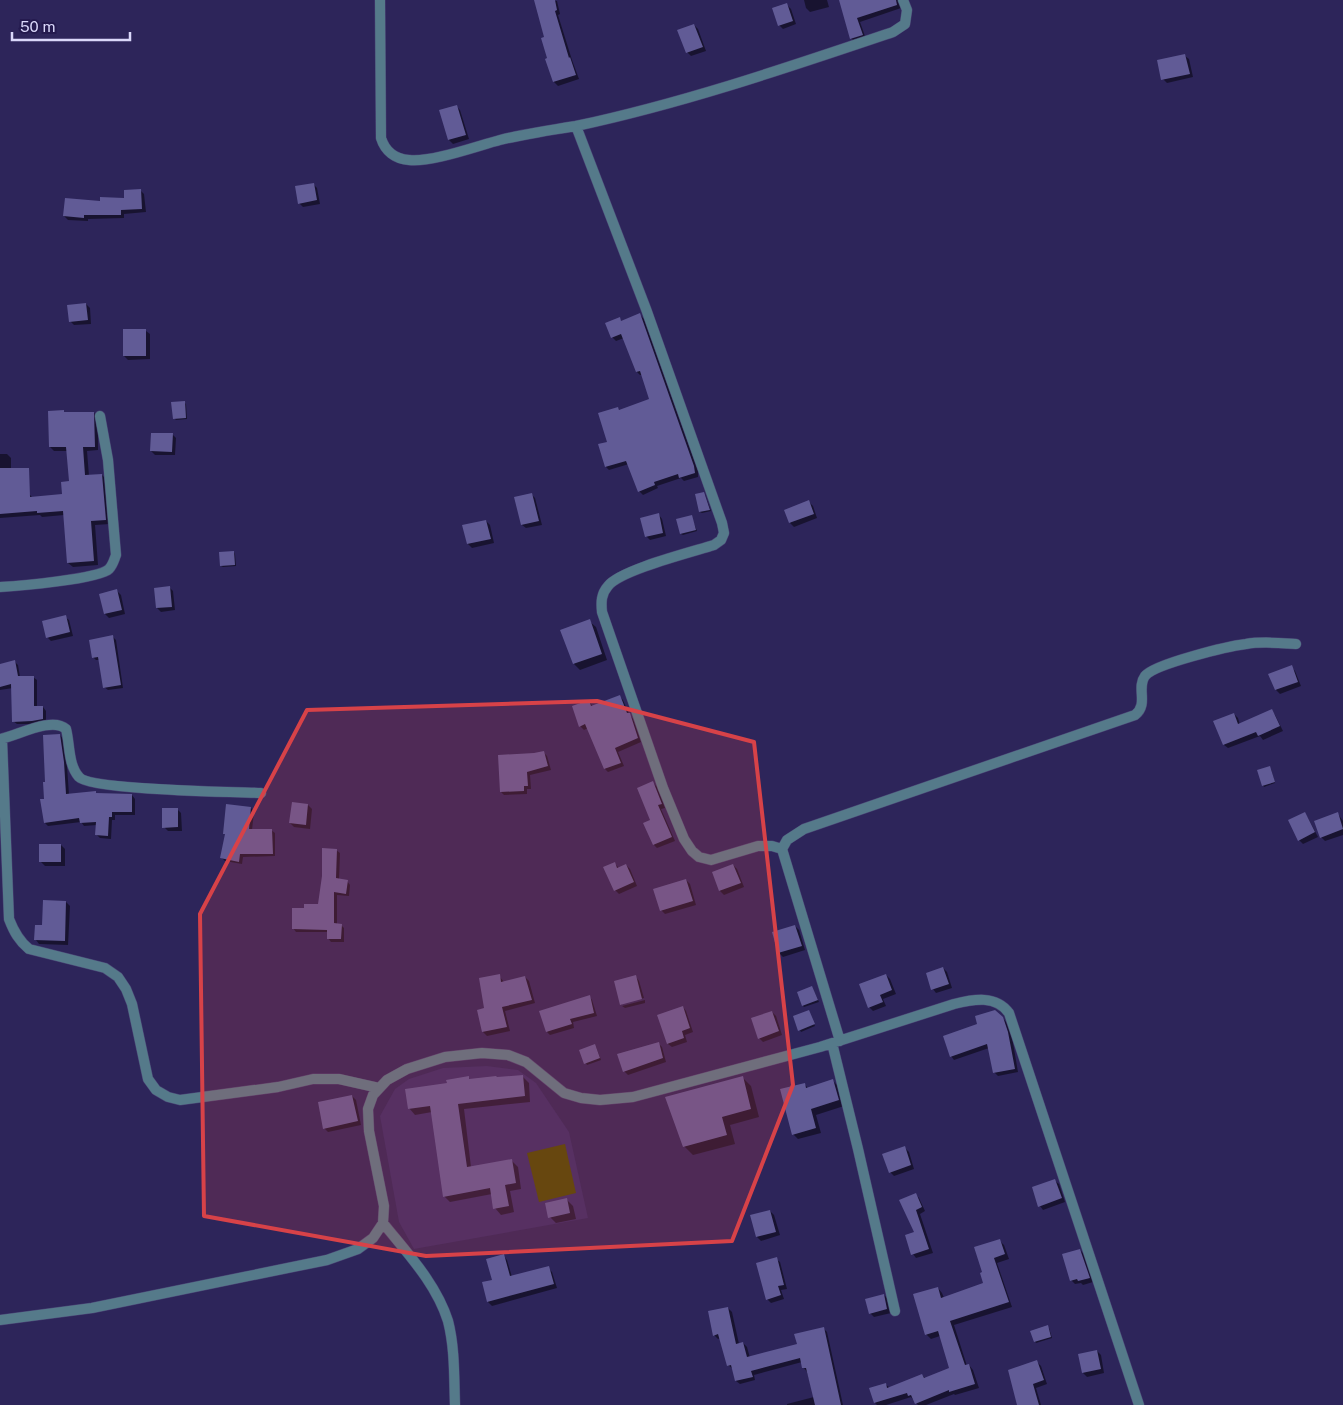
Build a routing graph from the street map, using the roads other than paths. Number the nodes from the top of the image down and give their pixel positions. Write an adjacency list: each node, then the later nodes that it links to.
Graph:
1 (380, 0): 3 (street)
2 (903, 0): 3 (street)
3 (576, 126): 9 (street)
4 (100, 416): 5 (street)
5 (0, 587)
6 (1296, 644): 9 (street)
7 (1, 739): 8 (street); 11 (street)
8 (261, 793)
9 (782, 849): 10 (street)
10 (836, 1042): 11 (street); 13 (street); 16 (street)
11 (379, 1088): 12 (street)
12 (383, 1223): 14 (street); 15 (street)
13 (895, 1311)
14 (0, 1320)
15 (455, 1405)
16 (1139, 1405)

